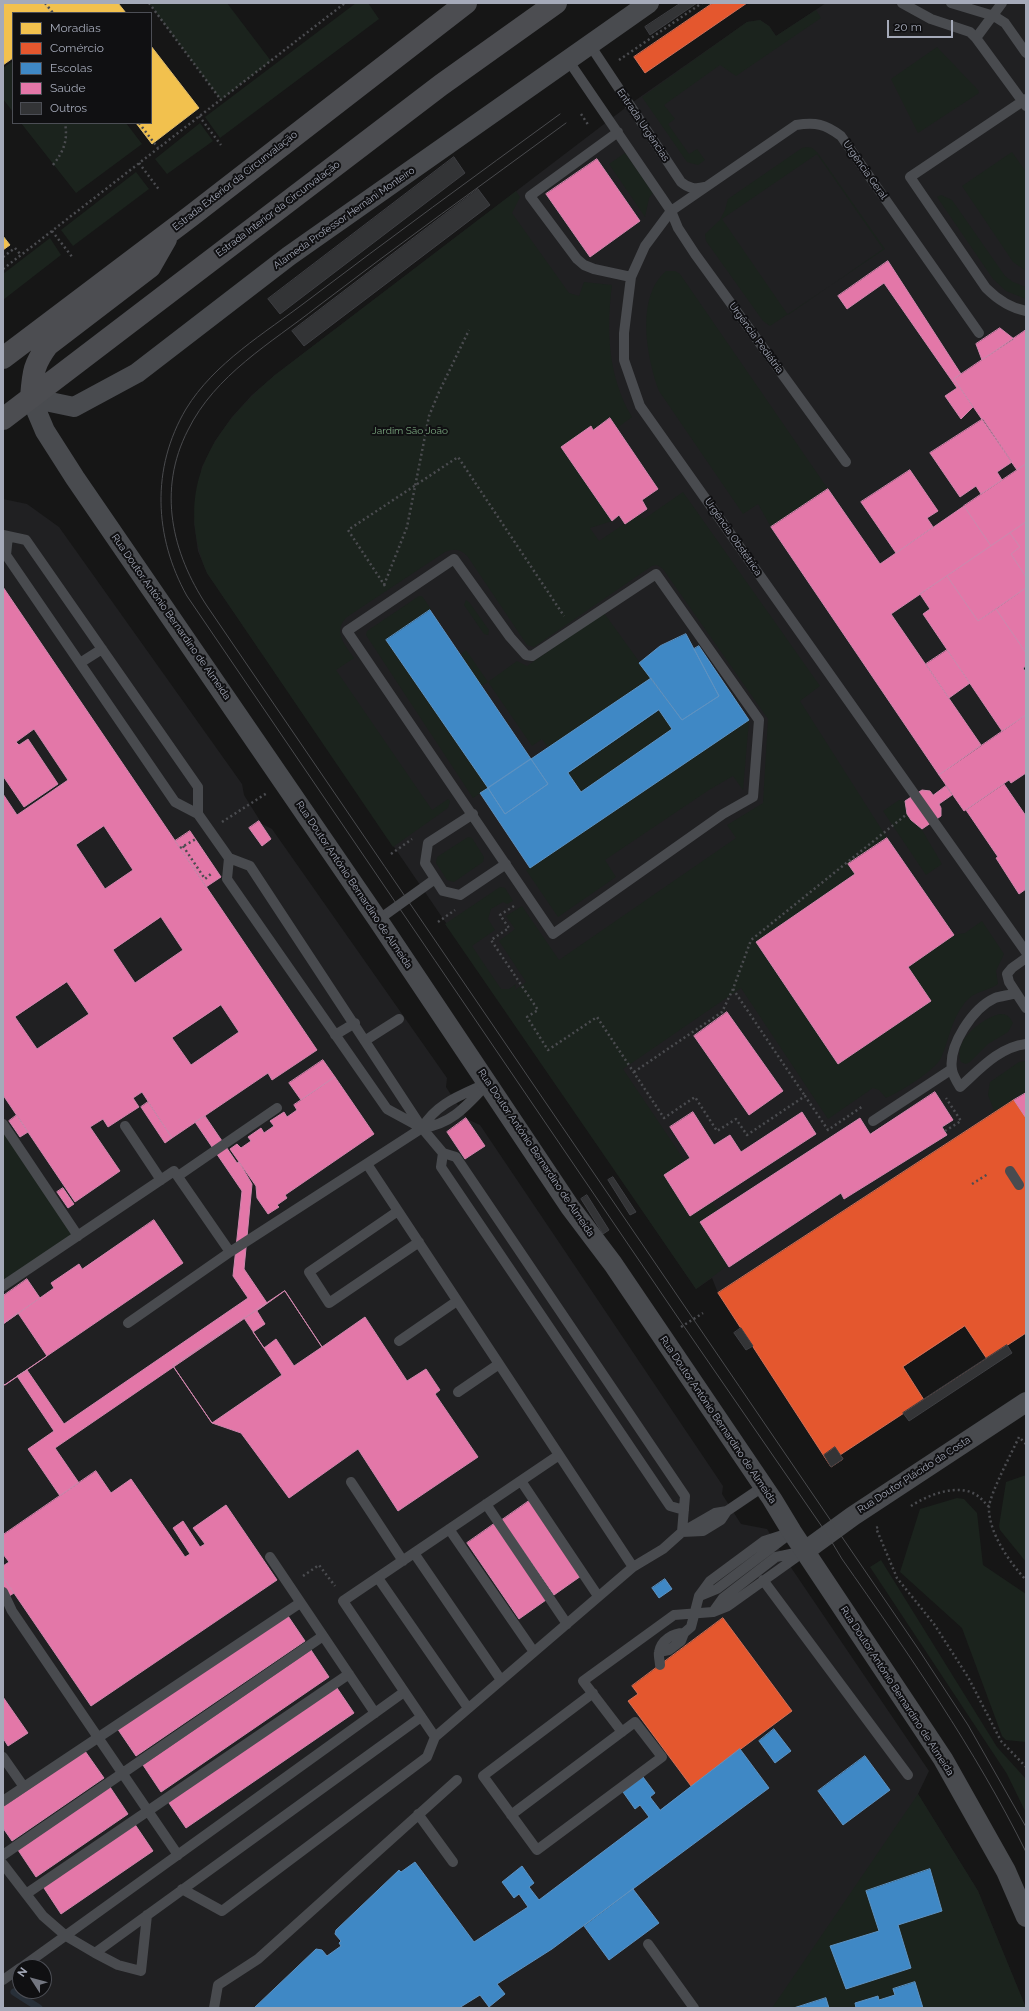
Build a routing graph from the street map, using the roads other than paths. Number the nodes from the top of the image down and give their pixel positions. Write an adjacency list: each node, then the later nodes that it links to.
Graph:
1 (556, 3): 21 (main road, Estrada Interior da Circunvalação)
2 (649, 3): 9 (street, Alameda Professor Hernâni Monteiro)
3 (902, 3): 8 (lane)
4 (951, 3): 7 (lane)
5 (1002, 3): 7 (lane)
6 (458, 6): 16 (main road, Estrada Exterior da Circunvalação)
7 (994, 16): 8 (lane); 10 (lane)
8 (976, 38): 12 (lane)
9 (590, 45): 11 (street, Alameda Professor Hernâni Monteiro); 14 (lane, Entrada Urgências)
10 (1026, 53)
11 (568, 60): 13 (lane); 21 (street, Alameda Professor Hernâni Monteiro)
12 (1025, 102): 18 (lane)
13 (618, 132): 15 (lane); 17 (lane)
14 (708, 187): 15 (lane, Urgência Geral); 19 (lane, Urgência Geral)
15 (671, 211): 17 (lane, Urgência Obstétrica); 23 (lane, Urgência Pediátria)
16 (172, 230): 20 (main road, Estrada Exterior da Circunvalação); 21 (main road)
17 (632, 277): 33 (lane, Urgência Obstétrica)
18 (1026, 311)
19 (978, 333)
20 (3, 358)
21 (31, 398): 22 (main road, Estrada Interior da Circunvalação); 32 (street, Rua Doutor António Bernardino de Almeida)
22 (3, 419)
23 (846, 462)
24 (6, 536): 25 (lane); 26 (lane)
25 (102, 649): 26 (lane); 27 (lane)
26 (80, 663): 27 (lane)
27 (198, 814): 29 (lane)
28 (472, 814): 30 (lane); 30 (lane); 31 (lane)
29 (229, 858): 38 (lane); 39 (lane)
30 (506, 864): 31 (lane)
31 (435, 879): 32 (lane)
32 (378, 920): 43 (street, Rua Doutor António Bernardino de Almeida)
33 (1026, 952)
34 (1026, 958): 35 (lane)
35 (1016, 993): 36 (lane); 42 (lane)
36 (1026, 1008)
37 (399, 1018): 40 (lane)
38 (355, 1023): 39 (lane); 40 (lane)
39 (335, 1035): 48 (lane)
40 (366, 1040): 48 (lane)
41 (1026, 1044): 42 (lane)
42 (954, 1073): 45 (lane)
43 (488, 1083): 48 (lane); 48 (lane); 71 (street, Rua Doutor António Bernardino de Almeida)
44 (277, 1108): 52 (lane)
45 (873, 1121)
46 (3, 1124): 56 (lane)
47 (124, 1126): 53 (lane)
48 (422, 1128): 49 (lane); 50 (lane)
49 (443, 1153): 63 (lane); 65 (lane)
50 (367, 1164): 55 (lane); 58 (lane)
51 (1010, 1171): 54 (lane)
52 (178, 1176): 53 (lane); 58 (lane)
53 (161, 1180): 56 (lane)
54 (1020, 1185)
55 (398, 1211): 57 (lane); 57 (lane)
56 (78, 1236): 59 (lane)
57 (419, 1242): 60 (lane)
58 (230, 1252): 61 (lane)
59 (3, 1285)
60 (457, 1301): 62 (lane); 64 (lane)
61 (128, 1323)
62 (400, 1341)
63 (591, 1356): 65 (lane); 73 (lane)
64 (499, 1364): 66 (lane); 68 (lane)
65 (575, 1366): 73 (lane)
66 (458, 1392)
67 (1026, 1402): 77 (street, Rua Doutor Plácido da Costa)
68 (559, 1455): 69 (lane); 81 (lane)
69 (521, 1481): 72 (lane); 85 (lane)
70 (351, 1482): 80 (lane)
71 (764, 1486): 75 (lane); 76 (street, Rua Doutor António Bernardino de Almeida)
72 (486, 1504): 74 (lane); 90 (lane)
73 (684, 1510): 75 (lane)
74 (449, 1529): 78 (lane); 92 (lane)
75 (682, 1532): 81 (lane)
76 (792, 1532): 77 (street, Rua Doutor António Bernardino de Almeida); 89 (lane)
77 (805, 1551): 83 (lane); 88 (lane); 120 (street, Rua Doutor António Bernardino de Almeida)
78 (414, 1553): 80 (lane); 95 (lane)
79 (270, 1557): 86 (lane)
80 (403, 1561): 82 (lane)
81 (632, 1567): 85 (lane)
82 (378, 1578): 96 (lane); 98 (lane)
83 (763, 1580): 88 (lane); 106 (lane)
84 (3, 1592): 87 (lane)
85 (598, 1596): 90 (lane)
86 (300, 1603): 91 (lane); 103 (lane)
87 (8, 1611): 103 (lane)
88 (713, 1612): 89 (lane)
89 (694, 1613): 93 (lane); 97 (lane)
90 (567, 1624): 92 (lane)
91 (323, 1636): 94 (lane); 105 (lane)
92 (534, 1652): 95 (lane)
93 (660, 1665)
94 (349, 1674): 99 (lane); 110 (lane)
95 (501, 1680): 98 (lane)
96 (404, 1692): 99 (lane); 100 (lane)
97 (593, 1693): 101 (lane); 112 (lane)
98 (468, 1708): 102 (lane)
99 (375, 1713): 114 (lane)
100 (421, 1717): 102 (lane); 117 (lane)
101 (622, 1732): 112 (lane); 112 (lane)
102 (435, 1737): 117 (lane)
103 (98, 1738): 105 (lane); 108 (lane)
104 (3, 1757): 108 (lane)
105 (122, 1773): 110 (lane); 113 (lane)
106 (908, 1775)
107 (457, 1780): 111 (lane)
108 (24, 1788): 109 (lane)
109 (3, 1801)
110 (148, 1810): 114 (lane); 118 (lane)
111 (418, 1814): 115 (lane); 127 (lane)
112 (512, 1815)
113 (3, 1855)
114 (178, 1855): 121 (lane)
115 (453, 1862)
116 (3, 1864): 118 (lane)
117 (182, 1889): 119 (lane)
118 (26, 1894): 121 (lane)
119 (146, 1915): 123 (lane); 123 (lane)
120 (1026, 1917)
121 (66, 1936): 123 (lane); 124 (lane)
122 (648, 1944): 128 (lane)
123 (95, 1953)
124 (34, 1959)
125 (12, 1974): 126 (lane)
126 (3, 1980)
127 (214, 2008)
128 (694, 2008)

